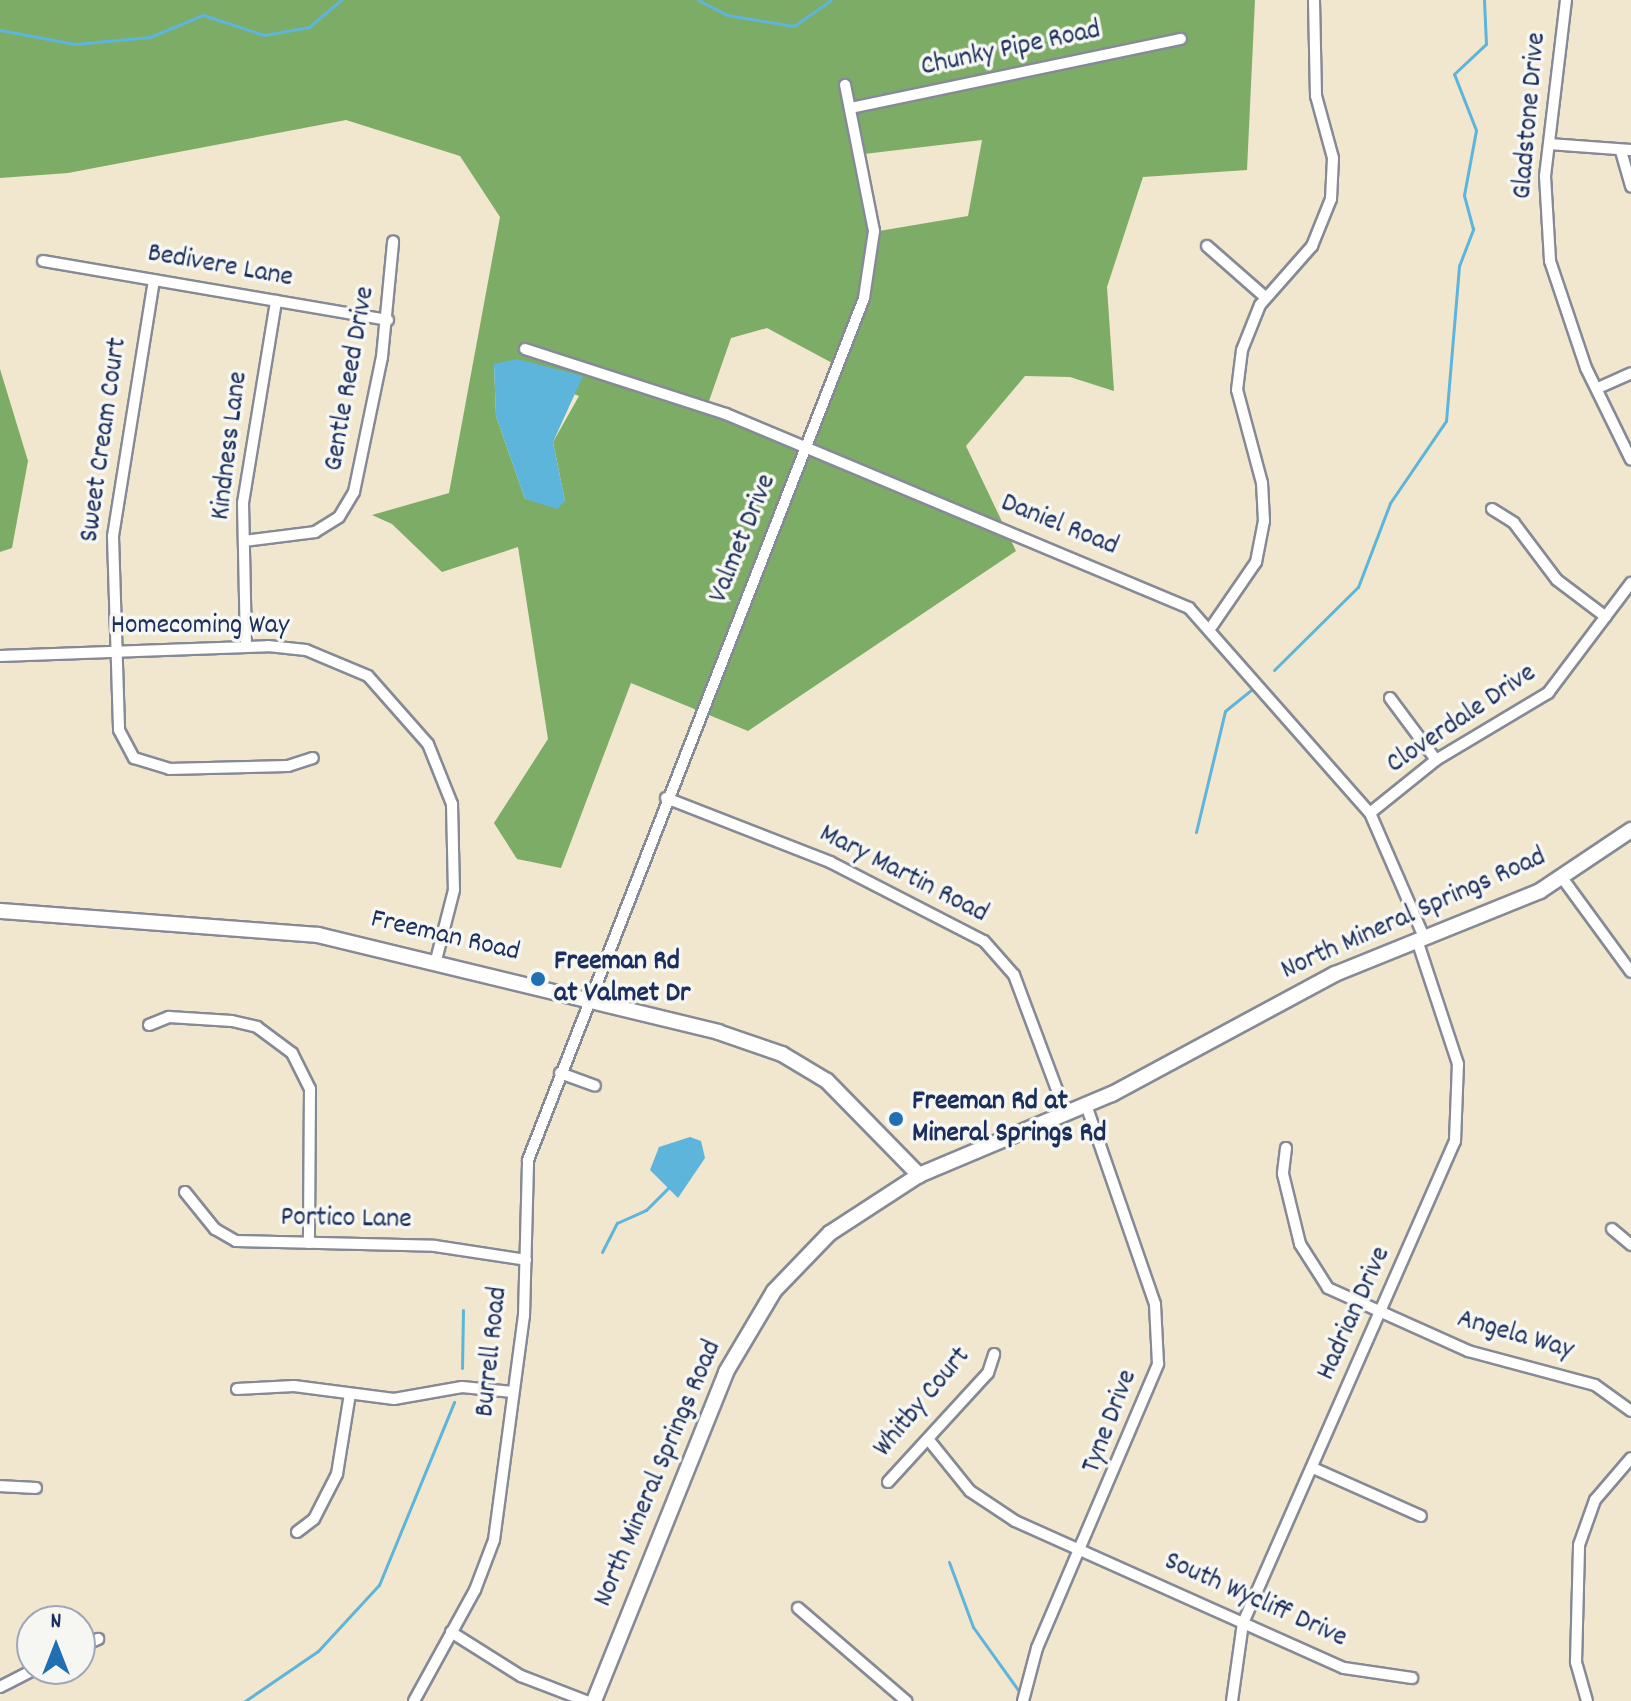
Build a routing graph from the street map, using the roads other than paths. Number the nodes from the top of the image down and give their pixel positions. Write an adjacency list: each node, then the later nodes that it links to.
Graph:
1 (1314, 0): 13 (street)
2 (1566, 0): 6 (street, Gladstone Drive)
3 (1181, 39): 5 (street, Chunky Pipe Road)
4 (845, 85): 5 (street, Valmet Drive)
5 (850, 108): 19 (street, Valmet Drive)
6 (1549, 144): 7 (street); 18 (street, Gladstone Drive)
7 (1626, 151): 8 (street)
8 (1631, 187)
9 (393, 242): 15 (street, Gentle Reed Drive)
10 (1207, 246): 13 (street)
11 (43, 261): 12 (street, Bedivere Lane)
12 (154, 280): 14 (street, Bedivere Lane); 27 (street, Sweet Cream Court)
13 (1265, 297): 25 (street)
14 (276, 301): 15 (street, Bedivere Lane); 22 (street, Kindness Lane)
15 (388, 320): 22 (street, Gentle Reed Drive)
16 (525, 349): 19 (street, Daniel Road)
17 (1631, 373): 18 (street)
18 (1598, 388): 20 (street, Gladstone Drive)
19 (805, 450): 25 (street, Daniel Road); 32 (street, Valmet Drive)
20 (1631, 460)
21 (1492, 509): 24 (street)
22 (244, 541): 26 (street, Kindness Lane)
23 (1631, 583): 24 (street, Cloverdale Drive)
24 (1606, 617): 31 (street, Cloverdale Drive)
25 (1212, 626): 33 (street, Daniel Road)
26 (246, 646): 27 (street, Homecoming Way); 38 (street, Homecoming Way)
27 (115, 651): 28 (street, Homecoming Way); 30 (street, Sweet Cream Court)
28 (0, 656)
29 (1390, 698): 31 (street)
30 (313, 758)
31 (1436, 760): 33 (street, Cloverdale Drive)
32 (666, 798): 40 (street, Valmet Drive); 45 (street, Mary Martin Road)
33 (1370, 813): 37 (street, Daniel Road)
34 (1631, 830): 35 (street, North Mineral Springs Road)
35 (1563, 879): 37 (street, North Mineral Springs Road); 39 (street)
36 (0, 911): 38 (street, Freeman Road)
37 (1421, 938): 44 (street, North Mineral Springs Road); 53 (street, Hadrian Drive)
38 (436, 960): 40 (street, Freeman Road)
39 (1631, 972)
40 (588, 998): 42 (street, Burrell Road); 47 (street, Freeman Road)
41 (149, 1025): 50 (street)
42 (560, 1073): 43 (street); 52 (street, Burrell Road)
43 (595, 1086)
44 (1086, 1105): 45 (street, North Mineral Springs Road); 67 (street, Tyne Drive)
45 (1066, 1114): 47 (street, North Mineral Springs Road)
46 (1286, 1148): 53 (street, Angela Way)
47 (919, 1175): 74 (street, North Mineral Springs Road)
48 (185, 1192): 50 (street, Portico Lane)
49 (1612, 1229): 51 (street)
50 (309, 1243): 52 (street, Portico Lane)
51 (1631, 1245)
52 (526, 1260): 56 (street, Burrell Road)
53 (1381, 1313): 58 (street, Angela Way); 61 (street, Hadrian Drive)
54 (994, 1354): 59 (street, Whitby Court)
55 (237, 1389): 57 (street)
56 (513, 1392): 57 (street); 70 (street, Burrell Road)
57 (350, 1394): 66 (street)
58 (1631, 1411)
59 (928, 1439): 62 (street, Whitby Court); 67 (street, South Wycliff Drive)
60 (1631, 1458): 78 (street)
61 (1313, 1468): 65 (street); 69 (street, Hadrian Drive)
62 (888, 1482)
63 (0, 1486): 64 (street)
64 (36, 1488)
65 (1421, 1516)
66 (297, 1532)
67 (1082, 1551): 69 (street, South Wycliff Drive); 76 (street, Tyne Drive)
68 (798, 1608): 75 (street)
69 (1243, 1623): 71 (street, South Wycliff Drive); 77 (street, Hadrian Drive)
70 (451, 1632): 72 (street, Burrell Road); 73 (street)
71 (1412, 1678)
72 (414, 1701)
73 (586, 1701)
74 (594, 1701)
75 (906, 1701)
76 (1023, 1701)
77 (1232, 1701)
78 (1587, 1701)

